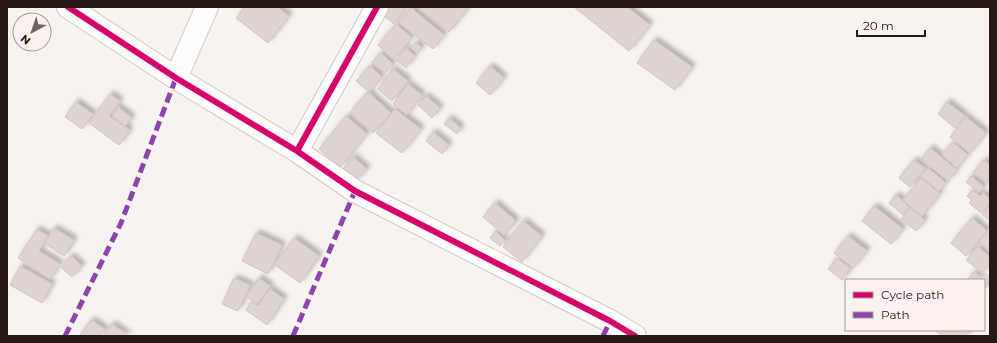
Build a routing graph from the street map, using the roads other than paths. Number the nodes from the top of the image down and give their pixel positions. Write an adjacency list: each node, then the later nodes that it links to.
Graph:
1 (68, 7): 4 (street)
2 (207, 7): 4 (street)
3 (377, 7): 5 (street)
4 (176, 78): 5 (street)
5 (297, 151): 6 (street)
6 (635, 336)

